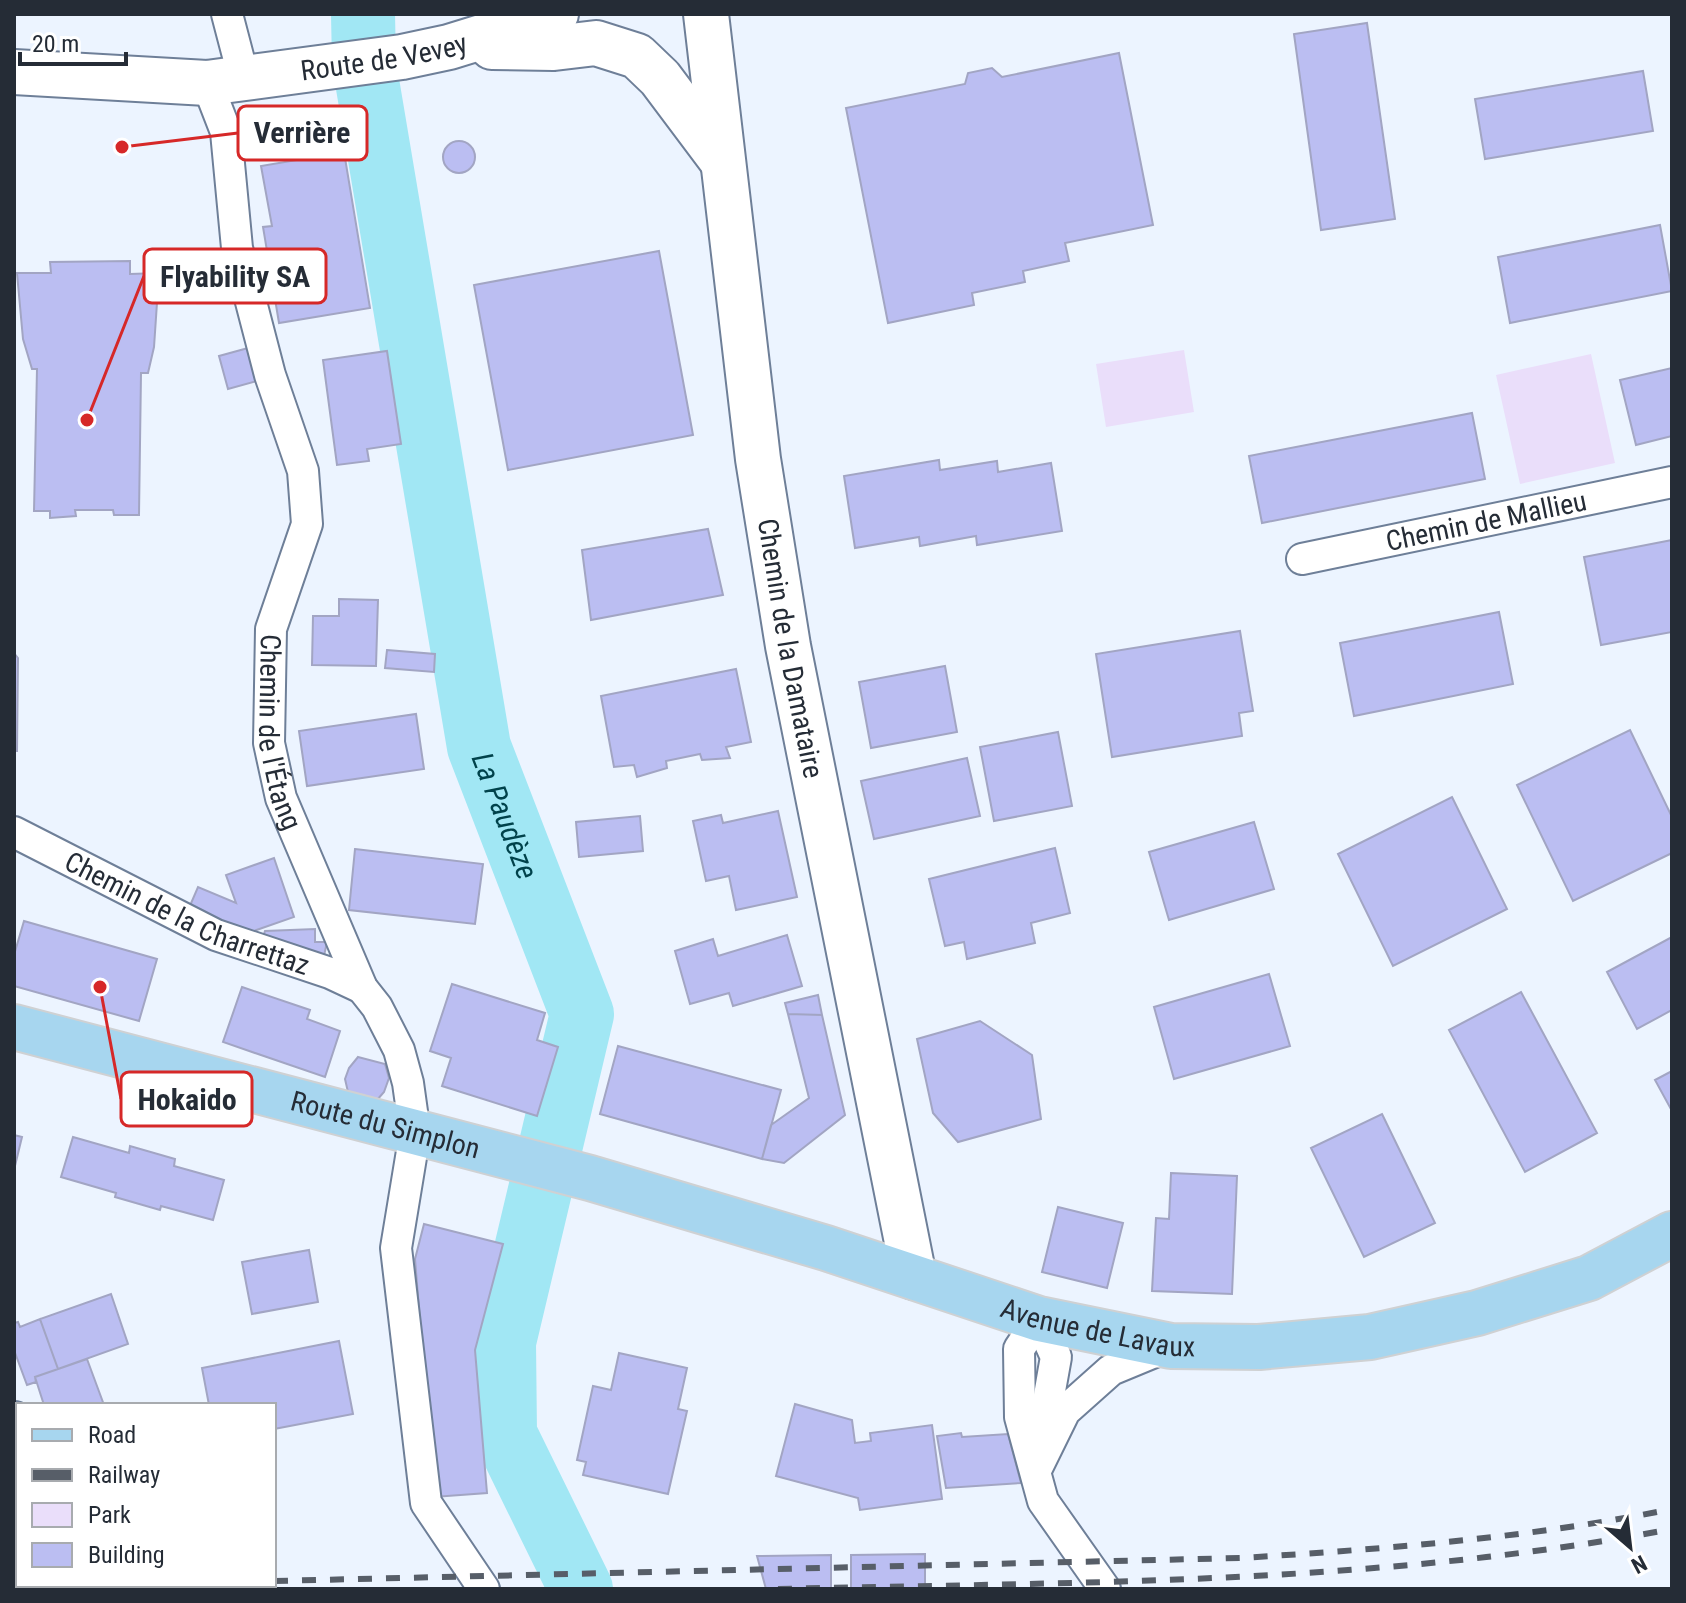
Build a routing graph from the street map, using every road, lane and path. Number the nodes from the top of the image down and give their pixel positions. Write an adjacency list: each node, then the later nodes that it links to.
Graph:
1 (227, 14): 6 (street, Chemin de l'Étang)
2 (556, 14): 4 (street, Route de Vevey)
3 (706, 14): 7 (street, Chemin de la Damataire)
4 (449, 47): 6 (street, Route de Vevey); 7 (street)
5 (14, 72): 6 (street, Route de Vevey)
6 (226, 81): 11 (street, Chemin de l'Étang)
7 (721, 160): 16 (street, Chemin de la Damataire)
8 (1672, 482): 9 (street, Chemin de Mallieu)
9 (1302, 559)
10 (14, 832): 11 (street, Chemin de la Charrettaz)
11 (362, 988): 13 (street, Chemin de l'Étang)
12 (14, 1027): 13 (main road, Route du Simplon)
13 (415, 1133): 14 (main road, Route du Simplon); 20 (street, Chemin de l'Étang)
14 (527, 1161): 16 (main road, Avenue de Lavaux)
15 (1672, 1234): 18 (main road, Avenue de Lavaux)
16 (914, 1277): 17 (main road, Avenue de Lavaux)
17 (1039, 1319): 18 (main road, Avenue de Lavaux); 19 (street)
18 (1171, 1346): 19 (street)
19 (1036, 1470): 21 (street)
20 (484, 1589)
21 (1105, 1589)

